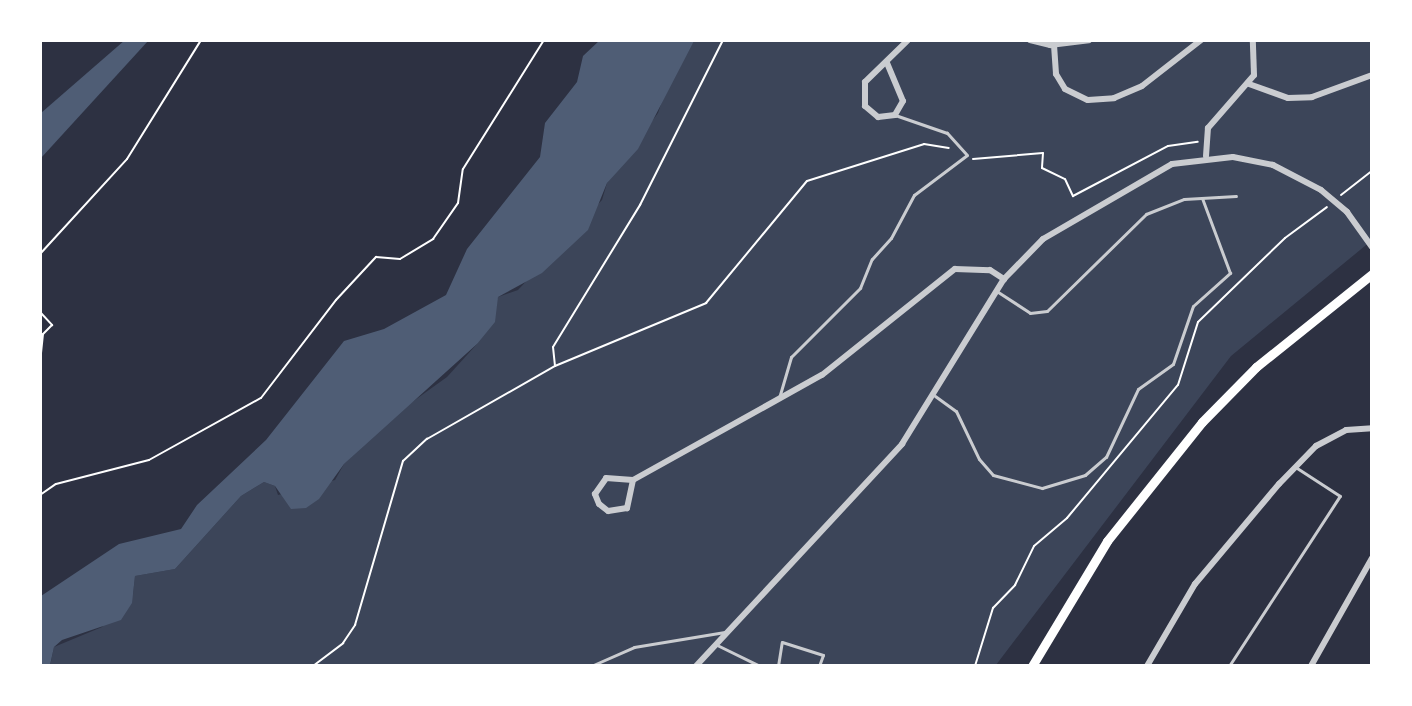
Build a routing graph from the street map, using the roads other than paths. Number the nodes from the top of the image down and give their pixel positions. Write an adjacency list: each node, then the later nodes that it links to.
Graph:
1 (908, 40): 7 (street)
2 (1030, 40): 6 (street)
3 (1089, 40): 6 (street)
4 (1201, 40): 6 (street)
5 (1253, 40): 9 (street)
6 (1054, 45)
7 (887, 63): 10 (street); 10 (street)
8 (1371, 75): 9 (street)
9 (1249, 84): 11 (street)
10 (895, 115): 19 (lane)
11 (1206, 156): 14 (street); 16 (street)
12 (1236, 196): 13 (lane)
13 (1202, 198): 17 (lane); 18 (lane)
14 (1371, 247)
15 (1371, 274): 31 (main road)
16 (1004, 279): 17 (street); 19 (street)
17 (996, 291): 18 (street)
18 (935, 396): 24 (street)
19 (778, 400): 22 (street)
20 (1371, 428): 21 (street)
21 (1295, 467): 32 (street); 33 (lane)
22 (633, 480): 22 (street)
23 (1371, 558): 34 (street)
24 (725, 632): 25 (street); 26 (lane)
25 (715, 645): 27 (street); 28 (lane)
26 (591, 666)
27 (696, 666)
28 (760, 666)
29 (778, 666): 30 (lane)
30 (819, 666)
31 (1032, 666)
32 (1147, 666)
33 (1229, 666)
34 (1311, 666)

